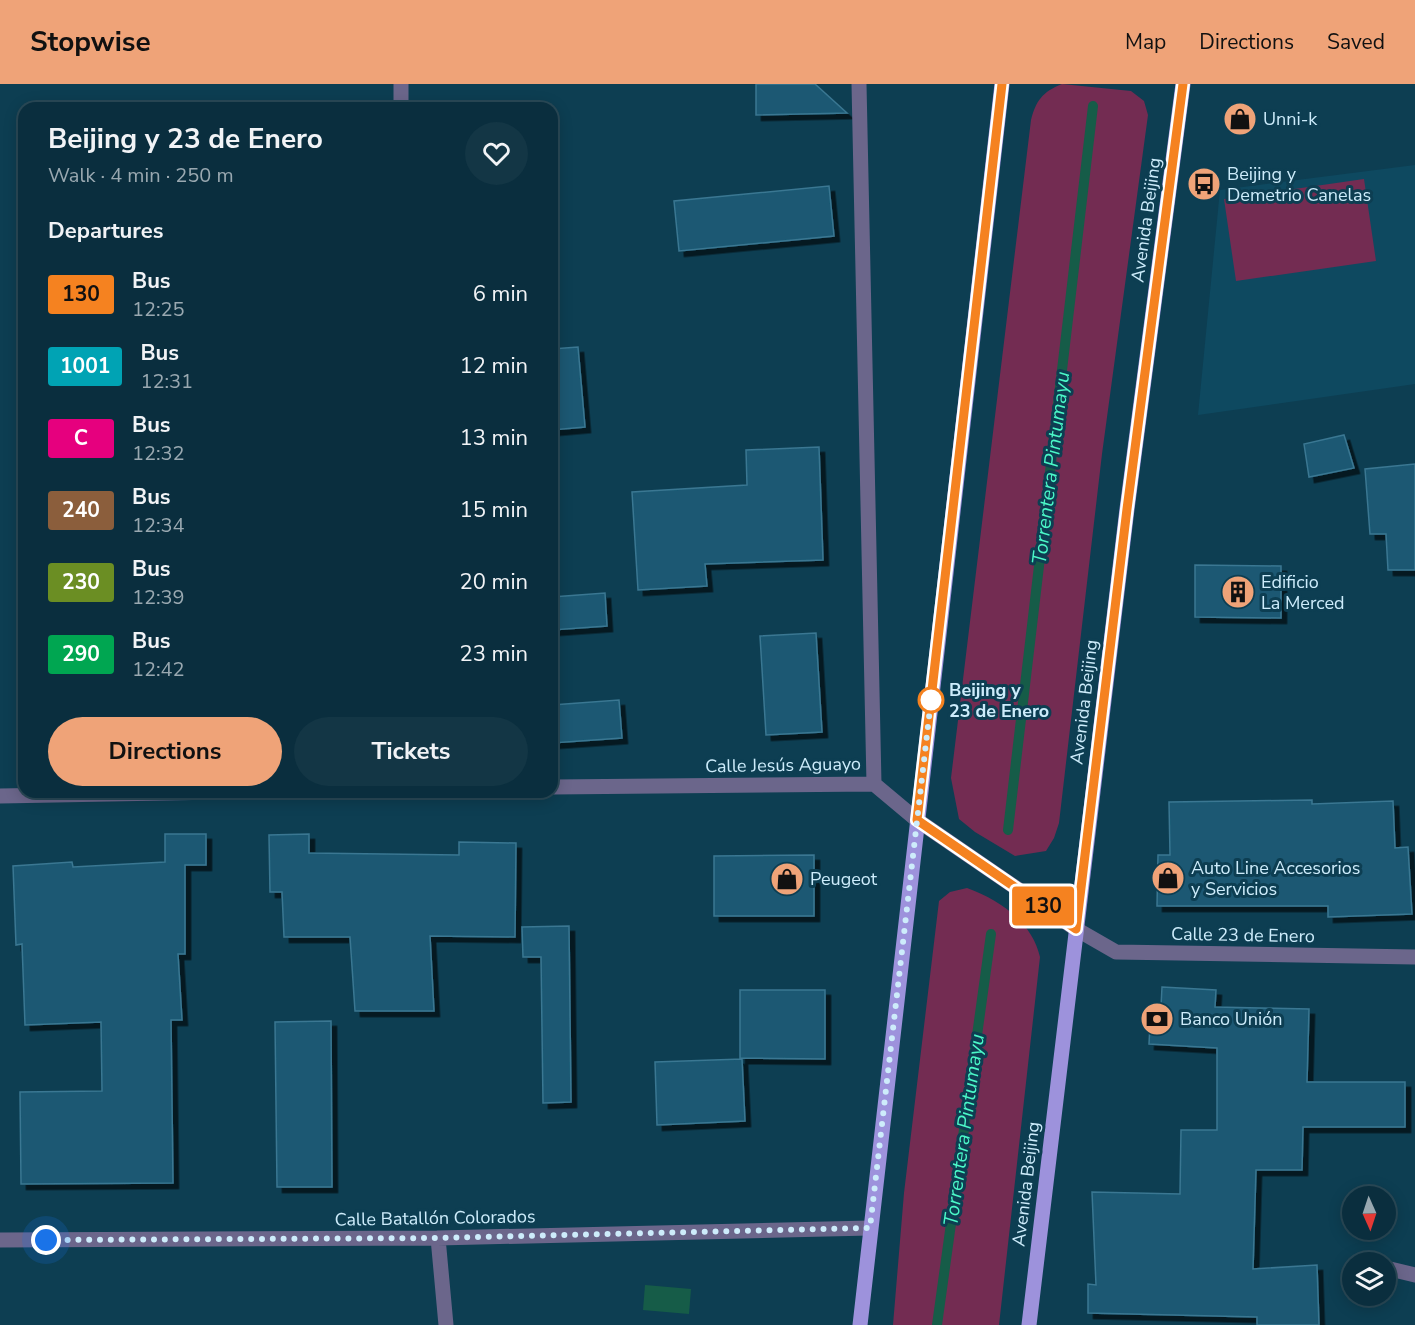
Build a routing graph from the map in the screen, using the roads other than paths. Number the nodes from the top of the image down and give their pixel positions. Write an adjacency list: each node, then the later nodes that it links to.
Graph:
1 (401, 84): 5 (street)
2 (859, 84): 6 (street)
3 (1002, 84): 10 (main road)
4 (1183, 84): 11 (main road, Avenida Beijing)
5 (401, 102)
6 (873, 784): 7 (street, Calle Jesús Aguayo); 10 (street, Calle Jesús Aguayo)
7 (558, 787)
8 (0, 796): 9 (street)
9 (18, 796)
10 (917, 820): 11 (street, Calle Jesús Aguayo); 13 (main road)
11 (1076, 929): 12 (street, Calle 23 de Enero); 20 (main road, Avenida Beijing)
12 (1415, 957)
13 (870, 1228): 14 (street, Calle Batallón Colorados); 19 (main road)
14 (438, 1238): 15 (street, Calle Batallón Colorados); 18 (street)
15 (0, 1240)
16 (1396, 1270): 17 (street)
17 (1415, 1275)
18 (446, 1325)
19 (860, 1325)
20 (1029, 1325)

